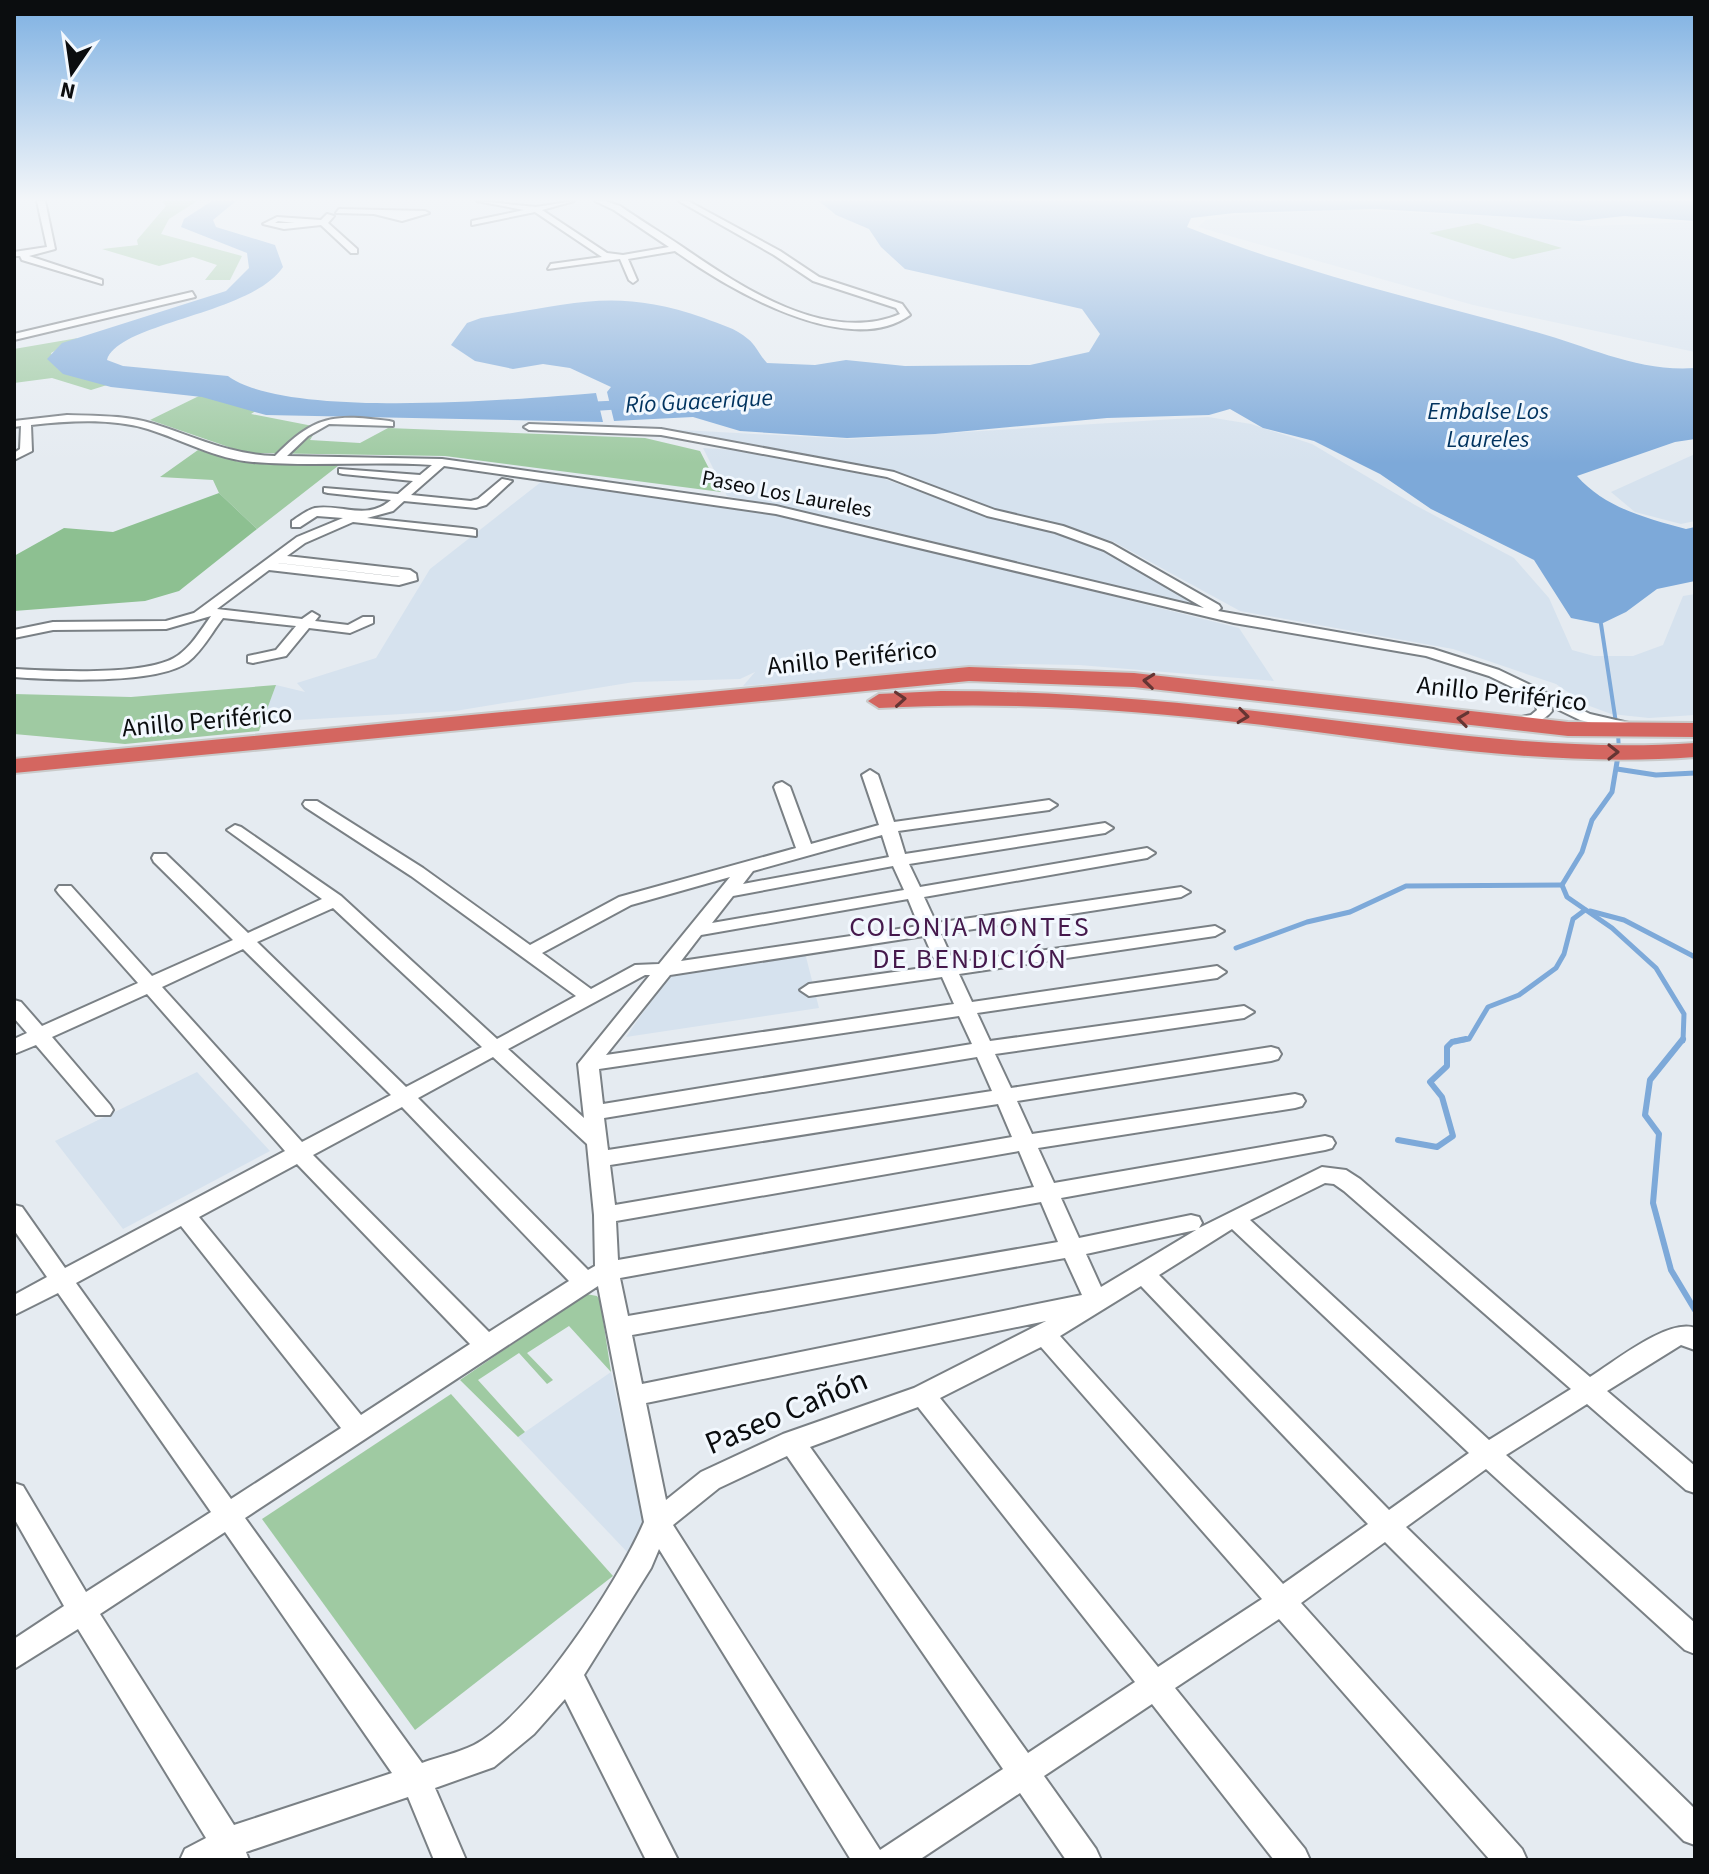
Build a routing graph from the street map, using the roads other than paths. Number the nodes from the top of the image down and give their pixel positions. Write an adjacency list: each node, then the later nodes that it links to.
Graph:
1 (741, 288): 2 (street)
2 (845, 288)
3 (192, 295): 4 (street)
4 (14, 337)
5 (20, 423): 8 (street); 9 (street, Paseo Los Laureles)
6 (389, 424): 9 (street)
7 (529, 427): 24 (street)
8 (14, 457)
9 (277, 460): 10 (street, Paseo Los Laureles)
10 (444, 466): 12 (street); 15 (street); 24 (street, Paseo Los Laureles)
11 (343, 471): 12 (street)
12 (424, 479): 15 (street)
13 (506, 481): 15 (street)
14 (328, 490): 15 (street)
15 (410, 497): 16 (street)
16 (358, 519): 17 (street); 18 (street); 19 (street)
17 (296, 524)
18 (331, 526): 19 (street); 21 (street)
19 (438, 529): 20 (street)
20 (472, 533)
21 (275, 563): 21 (street); 22 (street)
22 (214, 609): 23 (street); 26 (street); 28 (street)
23 (309, 618): 25 (street); 27 (street)
24 (1234, 619): 30 (street, Paseo Los Laureles)
25 (375, 621)
26 (14, 634)
27 (253, 659)
28 (14, 673)
29 (1216, 688): 31 (highway); 34 (highway, Anillo Periférico, one-way to 29); 36 (highway, Anillo Periférico, one-way to 36)
30 (1539, 694): 32 (street, Paseo Los Laureles); 34 (street)
31 (1199, 710): 34 (highway, Anillo Periférico, one-way to 34); 38 (highway, Anillo Periférico, one-way to 31)
32 (1566, 719): 33 (highway, Anillo Periférico); 34 (highway)
33 (1695, 730)
34 (1506, 736): 35 (highway, Anillo Periférico, one-way to 35)
35 (1695, 750)
36 (14, 766)
37 (870, 775): 42 (street)
38 (14, 778)
39 (782, 787): 45 (street)
40 (311, 804): 59 (street)
41 (1049, 805): 42 (street)
42 (887, 828): 45 (street); 48 (street)
43 (1105, 828): 48 (street)
44 (235, 830): 54 (street)
45 (805, 851): 49 (street)
46 (1147, 853): 53 (street)
47 (160, 858): 58 (street)
48 (899, 860): 51 (street); 53 (street)
49 (747, 867): 51 (street); 59 (street)
50 (65, 890): 63 (street)
51 (731, 891): 55 (street)
52 (1181, 892): 56 (street)
53 (915, 894): 55 (street); 56 (street)
54 (335, 900): 58 (street); 71 (street)
55 (700, 930): 60 (street)
56 (930, 930): 60 (street); 61 (street)
57 (1215, 931): 61 (street)
58 (242, 942): 63 (street); 76 (street)
59 (529, 953): 65 (street)
60 (662, 970): 65 (street); 74 (street)
61 (947, 970): 64 (street); 67 (street)
62 (1217, 972): 67 (street)
63 (150, 984): 69 (street); 83 (street)
64 (809, 990)
65 (590, 997): 71 (street)
66 (14, 1006): 69 (street)
67 (962, 1007): 72 (street); 74 (street)
68 (1244, 1012): 72 (street)
69 (39, 1036): 70 (street); 78 (street)
70 (14, 1047)
71 (497, 1048): 76 (street); 82 (street)
72 (983, 1049): 75 (street); 79 (street)
73 (1271, 1054): 75 (street)
74 (588, 1064): 79 (street)
75 (1004, 1094): 80 (street); 82 (street)
76 (405, 1097): 83 (street); 92 (street)
77 (1295, 1101): 80 (street)
78 (103, 1110)
79 (593, 1113): 82 (street)
80 (1026, 1143): 84 (street); 87 (street)
81 (1325, 1143): 84 (street)
82 (598, 1150): 87 (street)
83 (300, 1154): 86 (street); 99 (street)
84 (1046, 1191): 90 (street); 92 (street)
85 (14, 1213): 93 (street)
86 (184, 1214): 93 (street); 103 (street)
87 (605, 1215): 92 (street)
88 (1234, 1218): 91 (street, Paseo Cañón); 100 (street, Paseo Cañón); 105 (street)
89 (1191, 1223): 90 (street)
90 (1073, 1248): 94 (street); 96 (street)
91 (1142, 1272): 94 (street, Paseo Cañón); 110 (street)
92 (596, 1276): 96 (street); 99 (street)
93 (60, 1281): 95 (street); 108 (street)
94 (1096, 1301): 97 (street, Paseo Cañón); 102 (street)
95 (14, 1306)
96 (621, 1327): 102 (street)
97 (1044, 1334): 101 (street, Paseo Cañón); 111 (street)
98 (1695, 1340): 100 (street)
99 (487, 1346): 103 (street)
100 (1586, 1391): 105 (street); 106 (street)
101 (923, 1395): 104 (street, Paseo Cañón); 116 (street)
102 (631, 1396): 109 (street)
103 (358, 1430): 108 (street)
104 (792, 1442): 109 (street, Paseo Cañón); 117 (street)
105 (1487, 1454): 110 (street); 113 (street)
106 (1695, 1482)
107 (14, 1494): 112 (street)
108 (229, 1516): 112 (street); 118 (street)
109 (657, 1522): 115 (street, Paseo Cañón); 124 (street)
110 (1388, 1527): 111 (street); 119 (street)
111 (1279, 1603): 116 (street); 128 (street)
112 (82, 1611): 114 (street); 120 (street)
113 (1695, 1641)
114 (14, 1655)
115 (568, 1674): 118 (street, Paseo Cañón); 123 (street)
116 (1154, 1683): 117 (street); 127 (street)
117 (1022, 1771): 125 (street); 126 (street)
118 (417, 1782): 120 (street, Paseo Cañón); 122 (street)
119 (1695, 1830)
120 (230, 1852): 121 (street, Paseo Cañón)
121 (196, 1860)
122 (450, 1860)
123 (662, 1860)
124 (869, 1860)
125 (892, 1860)
126 (1085, 1860)
127 (1294, 1860)
128 (1511, 1860)

